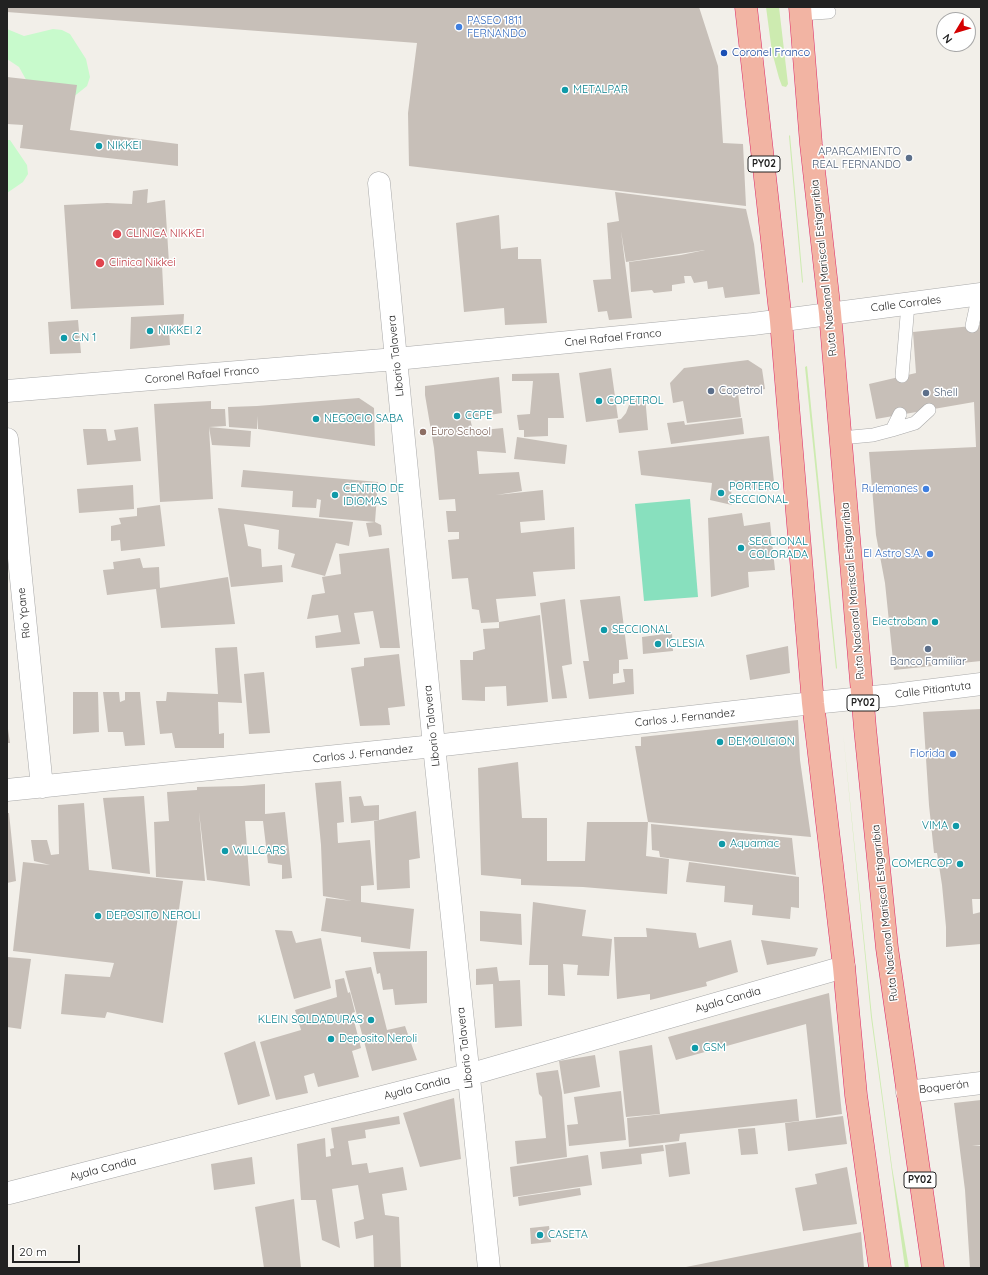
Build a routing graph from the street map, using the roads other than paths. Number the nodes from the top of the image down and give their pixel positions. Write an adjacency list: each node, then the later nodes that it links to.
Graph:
1 (743, 9): 8 (highway, PY02)
2 (800, 11): 3 (lane); 7 (highway, Ruta Nacional Mariscal Estigarribia / PY02)
3 (828, 12)
4 (379, 183): 10 (street, Liborio Talavera)
5 (980, 294): 6 (street, Calle Corrales); 9 (lane)
6 (908, 304): 7 (street, Calle Corrales); 11 (lane)
7 (830, 313): 8 (street, Cnel Rafael Franco); 16 (highway, Ruta Nacional Mariscal Estigarribia / PY02)
8 (781, 321): 10 (street, Cnel Rafael Franco); 20 (highway, PY02)
9 (972, 326)
10 (396, 359): 12 (street, Coronel Rafael Franco); 21 (street, Liborio Talavera)
11 (902, 376)
12 (7, 391)
13 (928, 410): 15 (lane)
14 (900, 414): 15 (lane)
15 (892, 430): 16 (lane)
16 (841, 438): 19 (highway, Ruta Nacional Mariscal Estigarribia / PY02)
17 (7, 439): 22 (street, Río Ypane)
18 (981, 684): 19 (street, Calle Pitiantuta)
19 (863, 699): 20 (street, Calle Pitiantuta); 27 (highway, Ruta Nacional Mariscal Estigarribia / PY02)
20 (813, 703): 21 (street, Carlos J. Fernandez); 24 (highway, PY02)
21 (434, 746): 22 (street, Carlos J. Fernandez); 25 (street, Liborio Talavera)
22 (42, 787): 23 (street, Carlos J. Fernandez)
23 (7, 790)
24 (844, 967): 25 (street, Ayala Candia); 30 (highway, PY02)
25 (468, 1075): 28 (street, Ayala Candia); 29 (street, Liborio Talavera)
26 (981, 1083): 27 (street, Boquerón)
27 (907, 1092): 31 (highway, Ruta Nacional Mariscal Estigarribia / PY02)
28 (9, 1193)
29 (489, 1268)
30 (880, 1268)
31 (933, 1268)

